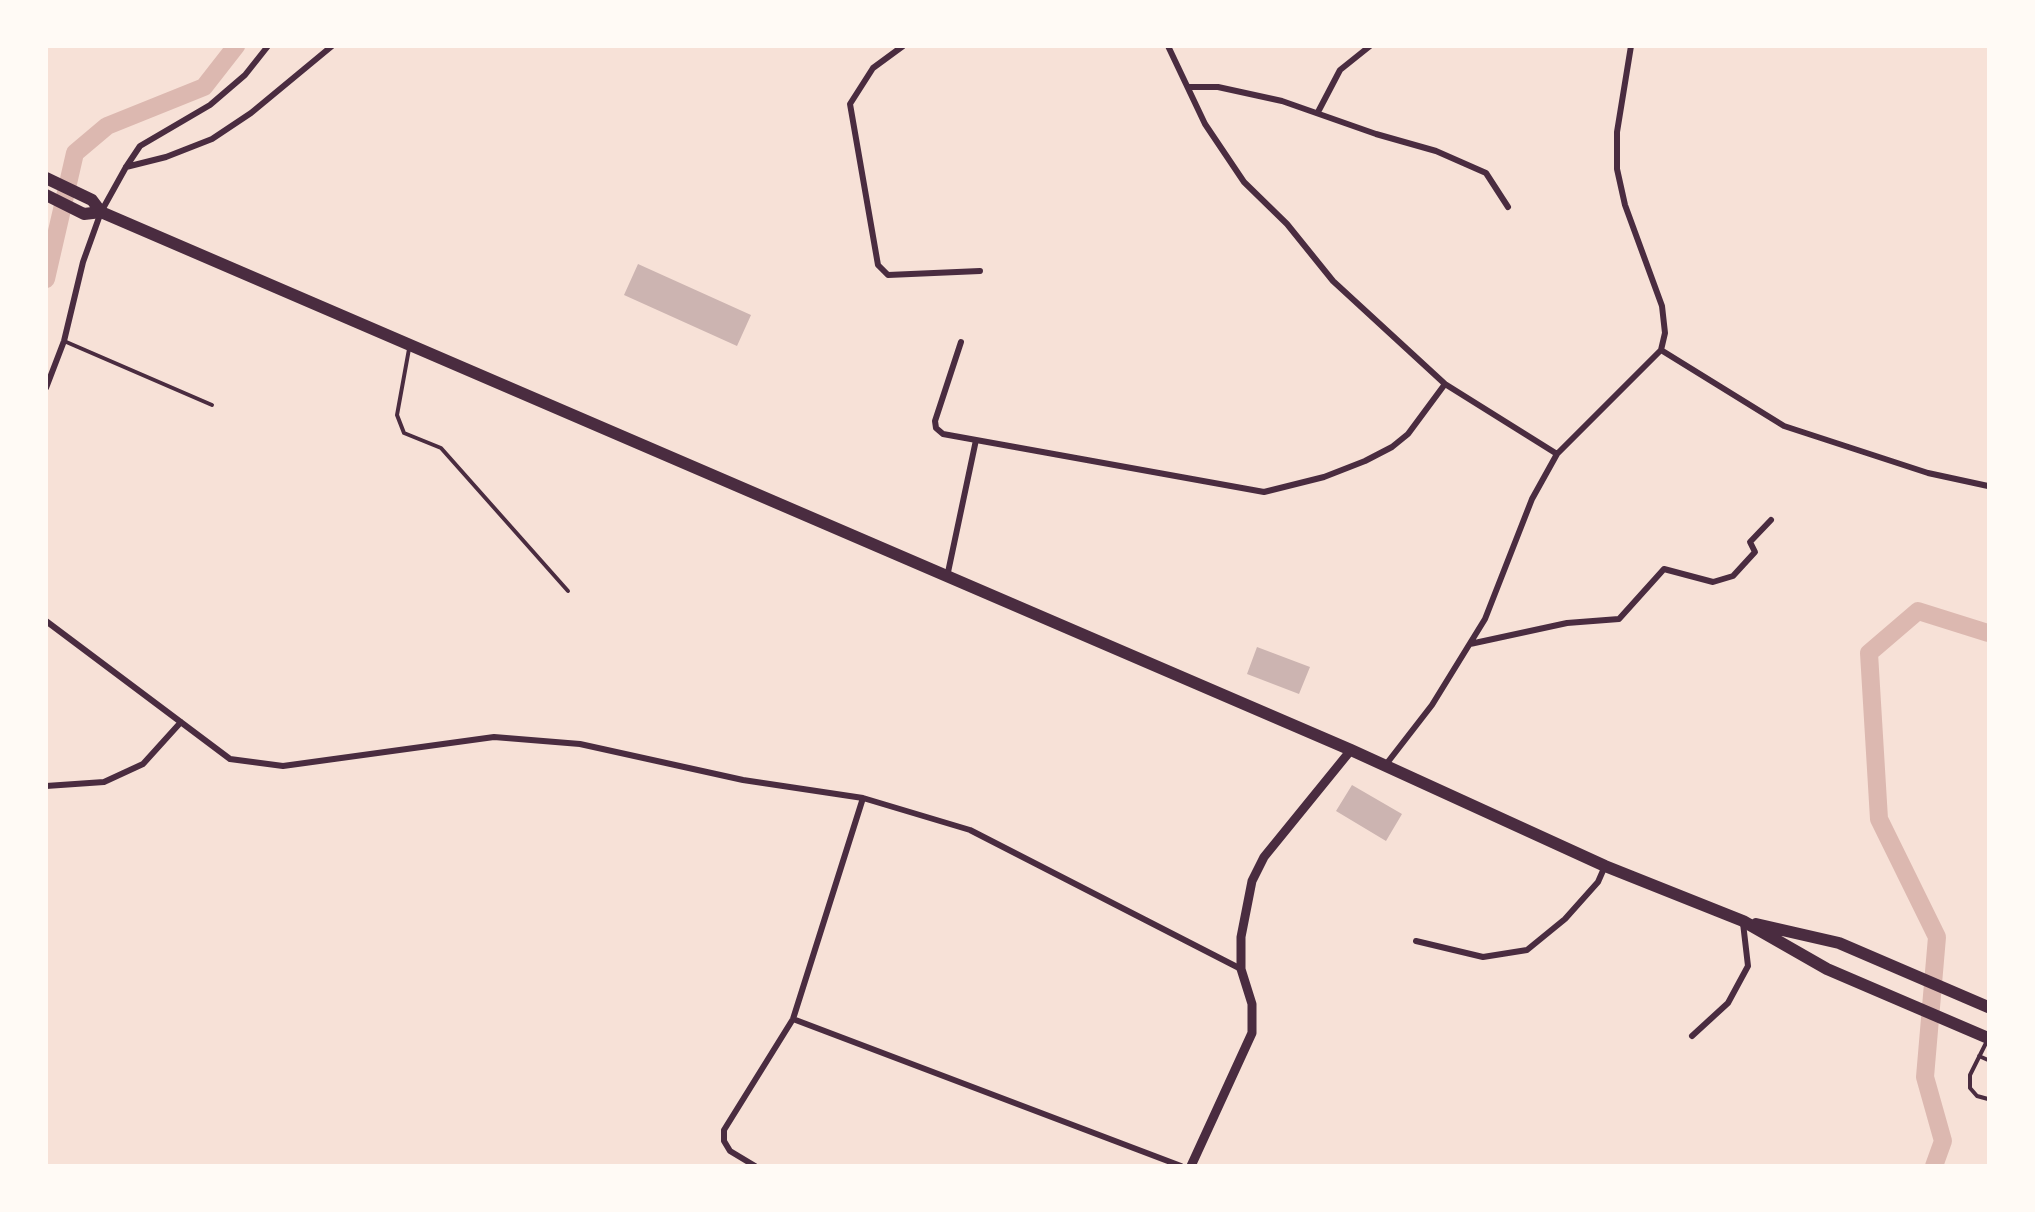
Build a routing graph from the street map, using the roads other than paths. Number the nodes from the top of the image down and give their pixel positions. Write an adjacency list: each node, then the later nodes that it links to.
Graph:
1 (268, 46): 9 (street)
2 (332, 46): 9 (street)
3 (903, 46): 14 (street)
4 (1168, 46): 7 (street)
5 (1370, 46): 8 (street)
6 (1631, 46): 18 (street)
7 (1190, 87): 8 (street); 19 (street)
8 (1318, 112): 12 (street)
9 (126, 167): 13 (street)
10 (46, 178): 13 (main road)
11 (46, 195): 13 (main road)
12 (1508, 207)
13 (101, 212): 15 (street); 17 (main road)
14 (980, 271)
15 (64, 341): 20 (street); 21 (lane)
16 (961, 342): 22 (street)
17 (410, 345): 26 (main road); 27 (lane)
18 (1661, 350): 23 (street); 24 (street)
19 (1445, 384): 22 (street); 23 (street)
20 (46, 388)
21 (212, 405)
22 (976, 440): 26 (street)
23 (1557, 454): 29 (street)
24 (1989, 486)
25 (1772, 520): 29 (street)
26 (947, 577): 31 (main road)
27 (568, 591)
28 (46, 621): 30 (street)
29 (1470, 644): 32 (street)
30 (181, 722): 33 (street); 34 (street)
31 (1351, 750): 32 (main road); 38 (street)
32 (1384, 767): 35 (main road)
33 (46, 786)
34 (863, 798): 38 (street); 40 (street)
35 (1605, 866): 36 (main road); 37 (street)
36 (1743, 921): 39 (main road); 41 (street); 42 (main road)
37 (1416, 941)
38 (1241, 969): 48 (street)
39 (1988, 1007)
40 (794, 1019): 46 (street); 47 (street)
41 (1692, 1036)
42 (1985, 1037): 43 (lane)
43 (1979, 1056): 44 (lane); 45 (lane)
44 (1989, 1060)
45 (1989, 1099)
46 (755, 1166)
47 (1181, 1166)
48 (1191, 1166)

